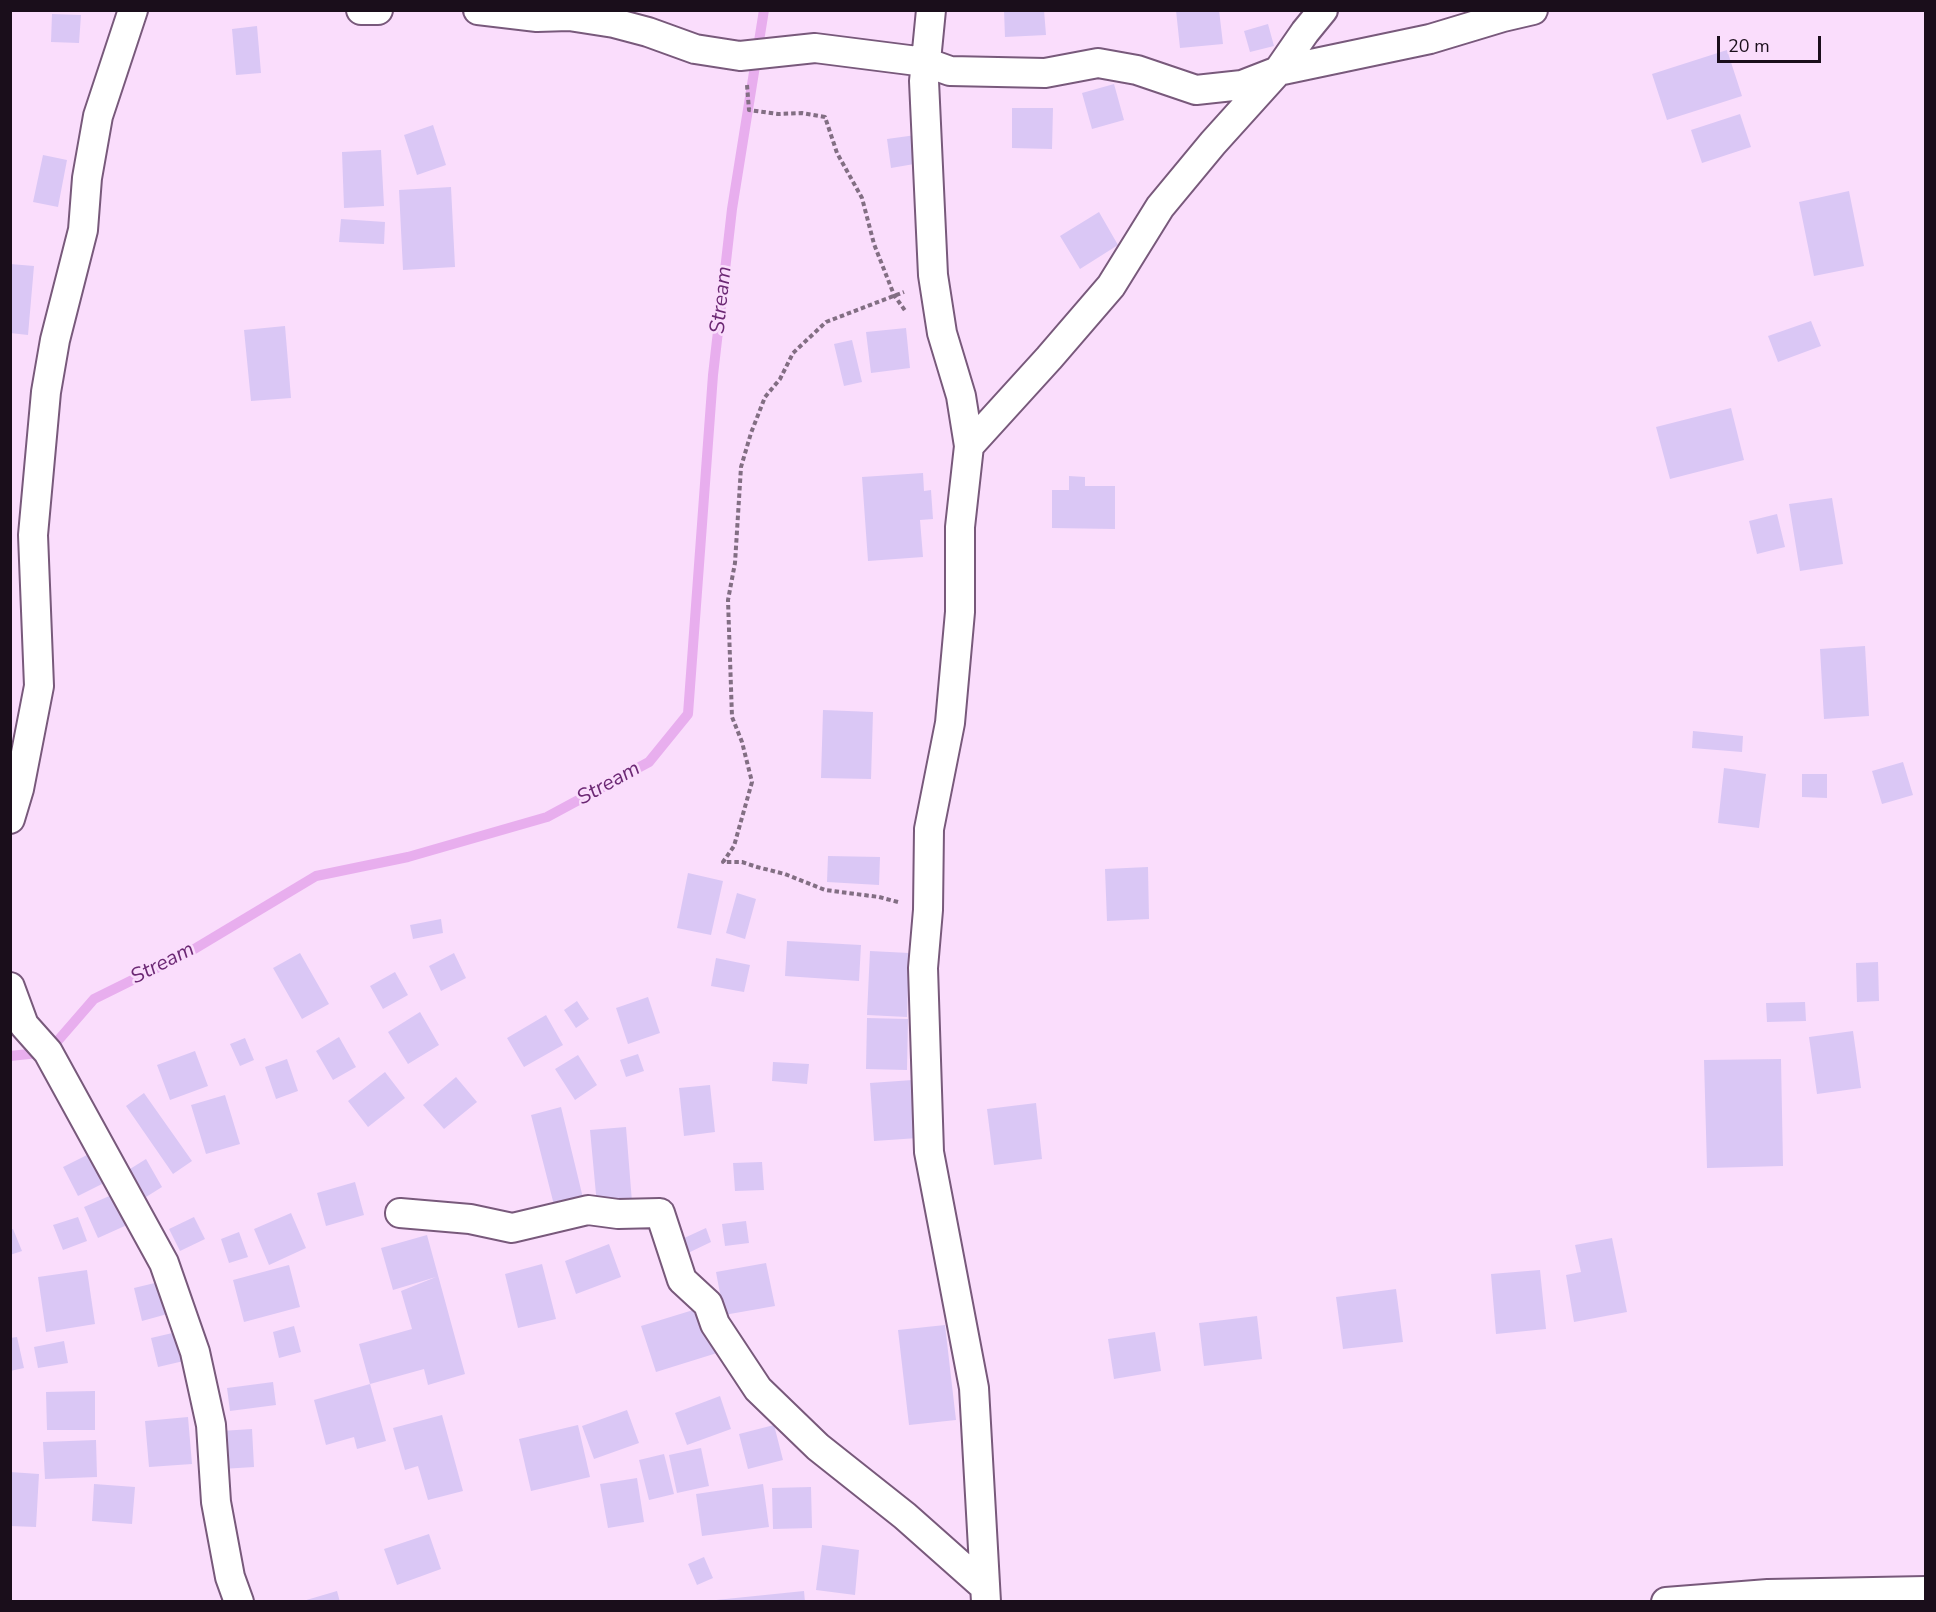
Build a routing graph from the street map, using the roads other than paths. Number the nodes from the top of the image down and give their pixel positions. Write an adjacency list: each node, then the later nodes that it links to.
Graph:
1 (133, 10): 11 (street)
2 (362, 10): 3 (street)
3 (378, 10)
4 (478, 10): 8 (street)
5 (931, 10): 8 (street)
6 (1323, 10): 9 (street)
7 (1533, 10): 9 (street)
8 (925, 62): 9 (street); 10 (street)
9 (1278, 71): 10 (street)
10 (969, 446): 15 (street)
11 (10, 819)
12 (10, 987): 16 (street)
13 (400, 1213): 15 (street)
14 (1926, 1591): 17 (street)
15 (985, 1594)
16 (239, 1602)
17 (1666, 1602)

